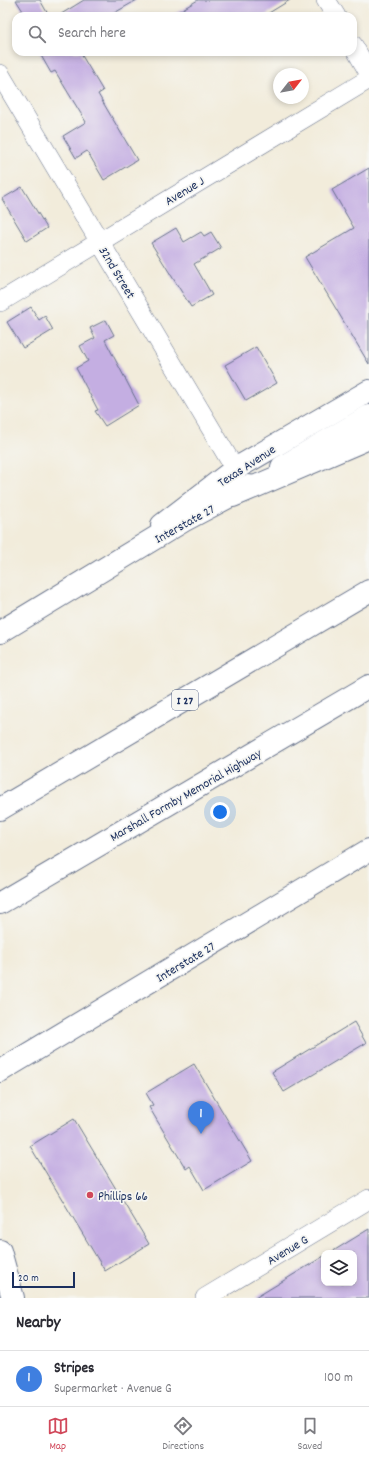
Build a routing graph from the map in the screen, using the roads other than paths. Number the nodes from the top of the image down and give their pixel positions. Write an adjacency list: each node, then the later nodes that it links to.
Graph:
1 (326, 0): 2 (street)
2 (334, 12)
3 (357, 52): 4 (street)
4 (369, 72)
5 (0, 74): 7 (street, 32nd Street)
6 (369, 79): 7 (street, Avenue J)
7 (100, 241): 8 (street, Avenue J); 12 (street, 32nd Street)
8 (0, 302)
9 (369, 391): 12 (main road, Texas Avenue)
10 (369, 416): 13 (main road, Interstate 27)
11 (369, 438): 13 (main road)
12 (235, 469): 14 (main road, Texas Avenue)
13 (233, 496): 14 (main road, Interstate 27)
14 (110, 565): 16 (main road, Interstate 27)
15 (369, 591): 18 (main road, I 27)
16 (0, 632)
17 (369, 686): 20 (main road, Marshall Formby Memorial Highway)
18 (0, 809)
19 (369, 850): 21 (main road, Interstate 27)
20 (0, 903)
21 (2, 1070)
22 (369, 1199): 29 (street, Avenue G)
23 (0, 1251): 28 (main road)
24 (0, 1282): 27 (main road)
25 (0, 1292): 26 (main road)
26 (6, 1298)
27 (10, 1298)
28 (13, 1298)
29 (205, 1298)

